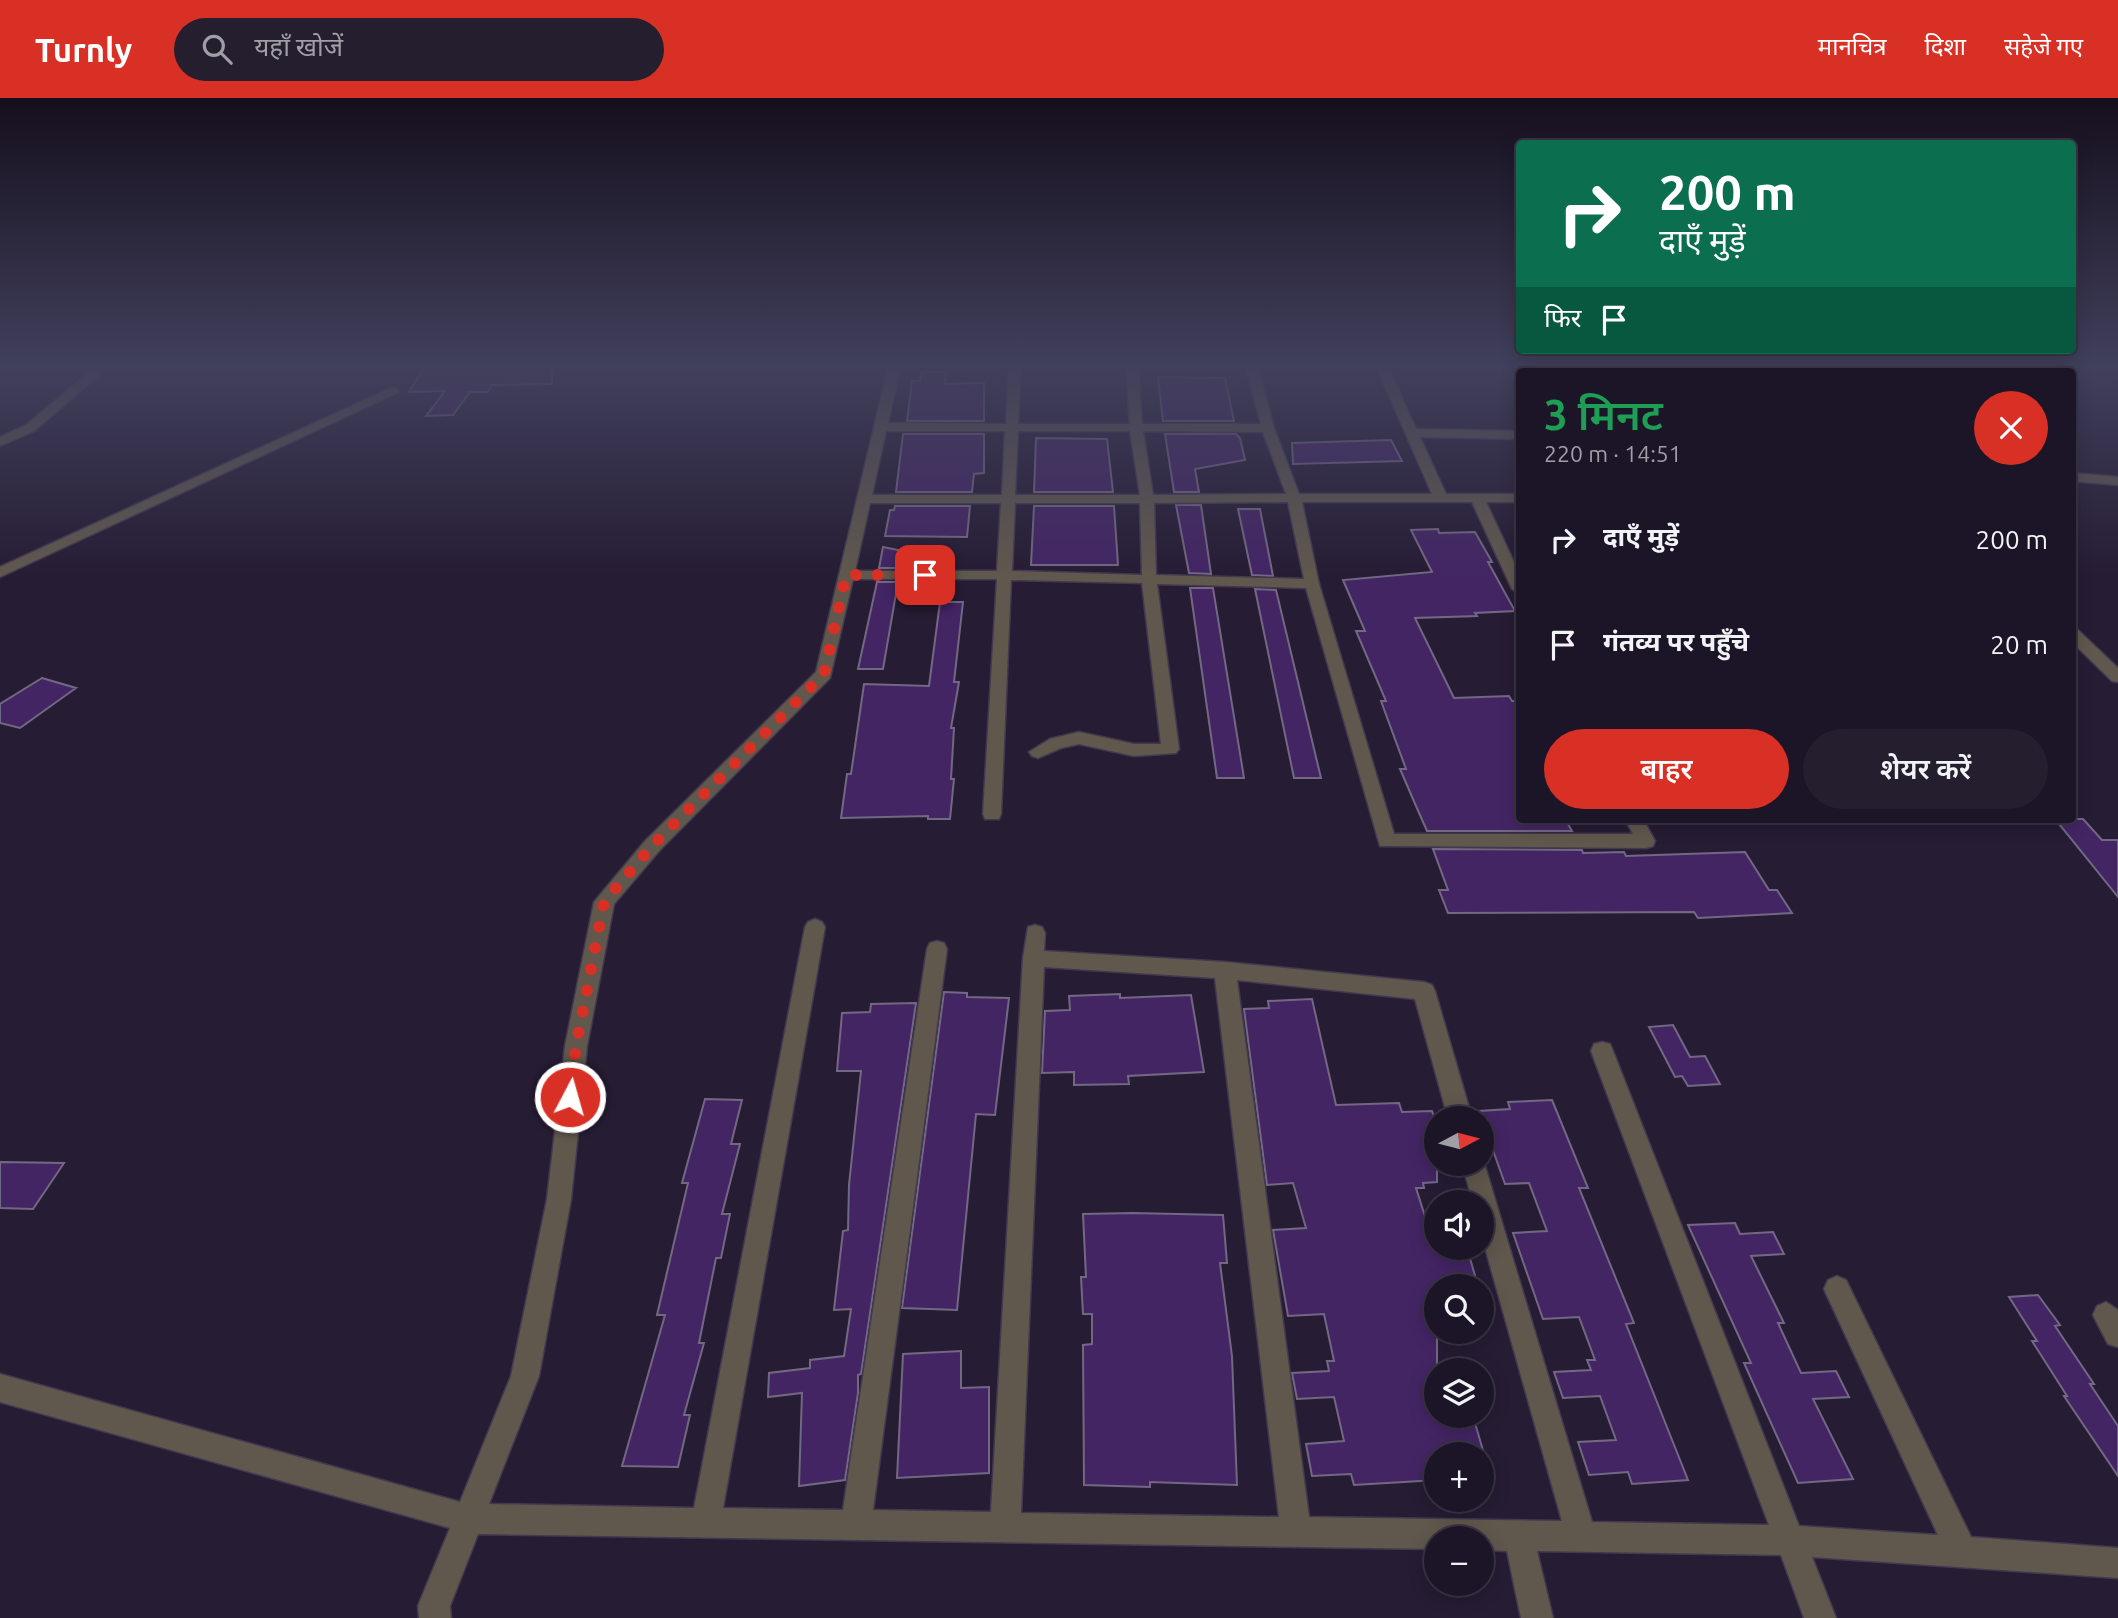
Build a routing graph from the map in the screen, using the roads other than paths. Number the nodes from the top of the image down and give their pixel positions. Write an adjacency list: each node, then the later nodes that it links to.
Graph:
1 (298, 435): 16 (street)
2 (879, 435): 13 (street)
3 (1012, 435): 14 (street)
4 (1137, 435): 9 (street)
5 (1271, 435): 10 (street)
6 (1412, 435): 15 (street)
7 (2076, 477): 8 (street)
8 (2118, 481)
9 (1147, 497): 10 (street); 14 (street); 19 (street)
10 (1294, 498): 15 (street); 21 (street)
11 (1477, 498): 12 (street); 15 (street); 20 (street)
12 (1516, 498)
13 (864, 499): 14 (street); 17 (street)
14 (1008, 499): 18 (street)
15 (1441, 499)
16 (0, 573)
17 (846, 575): 18 (street); 35 (street)
18 (1004, 575): 19 (street); 25 (street)
19 (1149, 579): 21 (street); 24 (street)
20 (1516, 582)
21 (1312, 584): 26 (street)
22 (2076, 637): 23 (street)
23 (2118, 677)
24 (1038, 752)
25 (992, 814)
26 (1636, 823)
27 (816, 927): 36 (street)
28 (937, 949): 37 (street)
29 (1225, 970): 31 (street); 38 (street); 39 (street)
30 (1602, 1051): 42 (street)
31 (1457, 1106)
32 (1477, 1176): 41 (street)
33 (1837, 1289): 43 (street)
34 (0, 1388): 35 (street)
35 (469, 1519): 36 (street); 45 (street)
36 (706, 1522): 37 (street)
37 (856, 1525): 38 (street)
38 (1004, 1527): 39 (street)
39 (1296, 1532): 40 (street)
40 (1519, 1535): 41 (street); 46 (street)
41 (1581, 1537): 42 (street)
42 (1791, 1541): 43 (street); 47 (street)
43 (1962, 1552): 44 (street)
44 (2118, 1563)
45 (435, 1618)
46 (1537, 1618)
47 (1820, 1618)

